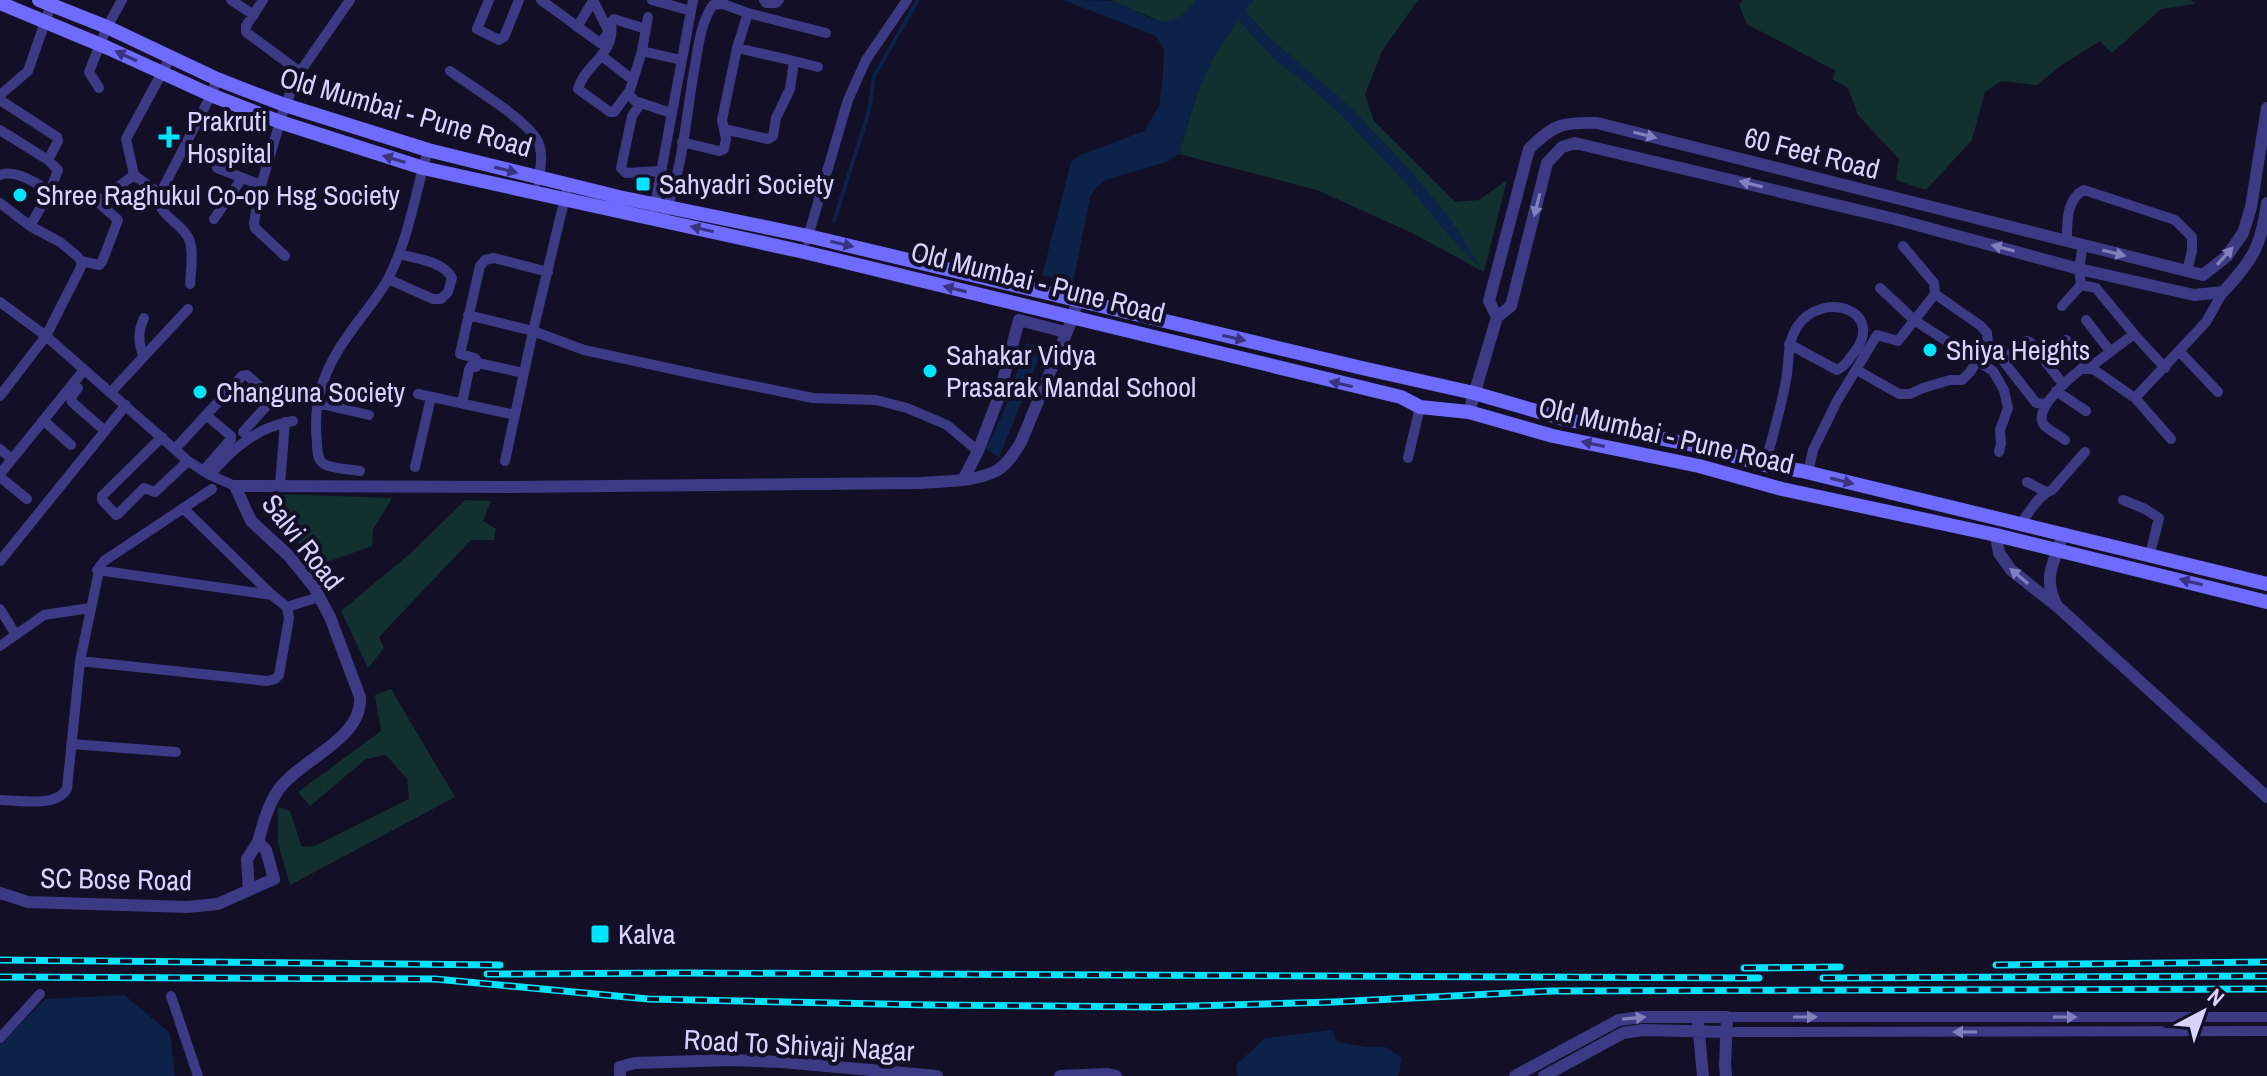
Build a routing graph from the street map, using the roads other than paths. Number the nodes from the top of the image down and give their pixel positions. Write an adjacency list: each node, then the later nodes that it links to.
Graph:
1 (122, 0): 19 (street)
2 (231, 0): 17 (street)
3 (263, 0): 17 (street)
4 (350, 0): 31 (street)
5 (489, 0): 6 (street)
6 (519, 0)
7 (541, 0): 20 (street)
8 (764, 0): 9 (street)
9 (779, 0)
10 (907, 0): 72 (street)
11 (593, 1): 20 (street); 20 (street)
12 (45, 2): 18 (street); 19 (main road, Old Mumbai - Pune Road)
13 (8, 3): 18 (main road, Old Mumbai - Pune Road)
14 (692, 6): 15 (street); 27 (street)
15 (649, 12): 24 (street); 25 (street)
16 (748, 13): 21 (street); 23 (street); 48 (street)
17 (254, 15): 31 (street)
18 (45, 21): 22 (main road, Old Mumbai - Pune Road); 38 (street)
19 (107, 27): 22 (street); 26 (main road, Old Mumbai - Pune Road)
20 (577, 27)
21 (826, 33)
22 (100, 45): 32 (main road, Old Mumbai - Pune Road, one-way to 22); 35 (street)
23 (737, 48): 28 (street); 45 (street)
24 (642, 51): 27 (street); 34 (street)
25 (603, 57): 34 (street); 36 (street)
26 (170, 58): 32 (street); 33 (main road, Old Mumbai - Pune Road)
27 (681, 60): 42 (street)
28 (794, 61): 29 (street); 45 (street)
29 (818, 67)
30 (450, 71): 59 (street)
31 (300, 72): 40 (street)
32 (163, 73): 37 (main road, Old Mumbai - Pune Road); 57 (street)
33 (217, 79): 37 (street); 40 (main road, Old Mumbai - Pune Road)
34 (633, 80): 36 (street)
35 (99, 88)
36 (628, 93): 39 (street)
37 (211, 95): 43 (main road, Old Mumbai - Pune Road); 63 (street)
38 (0, 98): 52 (street)
39 (641, 103): 42 (street); 55 (street)
40 (285, 105): 43 (street); 47 (main road, Old Mumbai - Pune Road)
41 (2267, 108): 71 (street)
42 (671, 113): 55 (street)
43 (280, 122): 50 (main road, Old Mumbai - Pune Road); 60 (street)
44 (1587, 123): 49 (street); 66 (street, 60 Feet Road, one-way to 66); 97 (street, 60 Feet Road)
45 (724, 129): 48 (street)
46 (0, 130): 52 (street)
47 (361, 130): 50 (main road); 51 (main road, Old Mumbai - Pune Road)
48 (682, 142): 67 (street)
49 (1583, 144): 69 (street, 60 Feet Road, one-way to 49); 97 (street, 60 Feet Road, one-way to 97)
50 (356, 147): 54 (main road, Old Mumbai - Pune Road, one-way to 50)
51 (428, 150): 54 (street); 59 (main road, Old Mumbai - Pune Road, one-way to 59)
52 (48, 160): 61 (street)
53 (217, 168): 58 (street)
54 (423, 168): 59 (main road, Old Mumbai - Pune Road); 78 (street)
55 (661, 171): 67 (street)
56 (0, 175): 61 (street)
57 (134, 175): 63 (street); 80 (street)
58 (242, 178): 60 (street); 68 (street)
59 (538, 184): 62 (main road, Old Mumbai - Pune Road)
60 (261, 185): 79 (street)
61 (50, 191): 70 (street)
62 (567, 192): 67 (main road, Old Mumbai - Pune Road); 83 (street)
63 (160, 194): 85 (street)
64 (0, 203): 70 (street)
65 (2267, 203): 73 (street)
66 (1924, 206): 69 (street); 74 (street, 60 Feet Road)
67 (660, 212): 72 (main road, Old Mumbai - Pune Road); 77 (main road, Old Mumbai - Pune Road, one-way to 67)
68 (214, 219)
69 (1918, 225): 81 (street, 60 Feet Road, one-way to 69)
70 (30, 226): 80 (street)
71 (2243, 233): 73 (street); 82 (street, one-way to 71)
72 (808, 236): 77 (street); 90 (main road, Old Mumbai - Pune Road, one-way to 90)
73 (2264, 239): 88 (street)
74 (2067, 241): 75 (street, 60 Feet Road); 82 (street)
75 (2083, 245): 81 (street); 82 (street, 60 Feet Road, one-way to 82)
76 (1903, 246): 89 (street)
77 (804, 252): 92 (main road, Old Mumbai - Pune Road, one-way to 77)
78 (399, 254): 84 (street); 84 (street)
79 (285, 256)
80 (81, 261): 105 (street)
81 (2079, 269): 86 (street); 88 (street, 60 Feet Road)
82 (2187, 271)
83 (548, 272): 95 (street); 102 (street)
84 (388, 279): 126 (street)
85 (190, 284)
86 (2081, 285): 93 (street); 104 (street)
87 (1880, 288): 100 (street)
88 (2223, 292): 109 (street)
89 (1935, 294): 100 (street); 111 (street)
90 (1077, 301): 96 (street); 121 (main road, Old Mumbai - Pune Road, one-way to 121)
91 (0, 302): 105 (street, Salvi Road)
92 (1006, 302): 96 (main road, Old Mumbai - Pune Road); 99 (street)
93 (2062, 306)
94 (188, 309): 110 (street)
95 (468, 315): 102 (street); 112 (street)
96 (1073, 317): 103 (street); 130 (main road, Old Mumbai - Pune Road, one-way to 96)
97 (1497, 317): 121 (street, 60 Feet Road)
98 (144, 318): 110 (street)
99 (1019, 320): 103 (street); 146 (street)
100 (1914, 320): 111 (street); 115 (street)
101 (2086, 320): 108 (street)
102 (533, 331): 117 (street); 146 (street)
103 (1065, 332): 160 (street)
104 (2134, 334): 108 (street); 114 (street)
105 (46, 336): 116 (street, Salvi Road); 123 (street)
106 (2066, 340): 113 (street)
107 (1789, 344): 107 (street); 153 (street)
108 (2110, 351): 113 (street)
109 (2180, 352): 114 (street); 120 (street)
110 (143, 357): 119 (street)
111 (1977, 361): 115 (street); 147 (street)
112 (478, 363): 117 (street); 127 (street)
113 (2089, 368): 118 (street); 125 (street)
114 (2165, 368): 125 (street)
115 (1857, 370): 158 (street)
116 (87, 372): 119 (street, Salvi Road); 136 (street); 137 (street)
117 (524, 373): 135 (street)
118 (2060, 388): 128 (street); 128 (street); 131 (street)
119 (111, 392): 129 (street, Salvi Road)
120 (2218, 392)
121 (1474, 393): 132 (street, 60 Feet Road); 143 (main road, Old Mumbai - Pune Road)
122 (418, 394): 124 (street)
123 (0, 396)
124 (431, 397): 127 (street); 155 (street)
125 (2135, 398): 140 (street)
126 (317, 403): 134 (street); 156 (street)
127 (462, 403): 135 (street)
128 (2047, 404): 141 (street)
129 (126, 405): 137 (street); 139 (street, Salvi Road)
130 (1420, 407): 132 (main road, Old Mumbai - Pune Road); 149 (street)
131 (2086, 411)
132 (1469, 412): 154 (main road, Old Mumbai - Pune Road, one-way to 132)
133 (206, 415): 138 (street); 145 (street); 157 (street)
134 (369, 415)
135 (515, 415): 152 (street)
136 (43, 420): 142 (street); 150 (street)
137 (105, 431): 174 (street)
138 (243, 432)
139 (162, 437): 145 (street, Salvi Road); 151 (street)
140 (2171, 439)
141 (2065, 440)
142 (71, 445)
143 (1703, 447): 153 (main road, Old Mumbai - Pune Road); 154 (main road)
144 (0, 449): 150 (street)
145 (175, 449): 151 (street, Salvi Road)
146 (978, 451): 160 (street)
147 (1999, 452)
148 (2085, 452): 165 (street)
149 (1408, 458)
150 (12, 459): 159 (street)
151 (188, 461): 157 (street, Salvi Road)
152 (505, 461)
153 (1765, 465): 158 (main road, Old Mumbai - Pune Road)
154 (1699, 466): 171 (main road, Old Mumbai - Pune Road)
155 (415, 467)
156 (360, 471)
157 (207, 473): 162 (street); 163 (street, Salvi Road)
158 (1808, 473): 169 (main road, Old Mumbai - Pune Road, one-way to 169)
159 (0, 475): 166 (street)
160 (963, 480): 162 (street)
161 (2027, 482): 165 (street)
162 (280, 485): 163 (street)
163 (235, 486): 178 (street, Salvi Road)
164 (212, 489): 168 (street)
165 (2046, 492): 169 (street)
166 (27, 499)
167 (2123, 500): 173 (street)
168 (183, 508): 175 (street); 177 (street)
169 (2021, 523): 170 (main road, Old Mumbai - Pune Road)
170 (2063, 534): 172 (street); 173 (main road, Old Mumbai - Pune Road)
171 (1996, 535): 172 (main road, Old Mumbai - Pune Road); 181 (street, one-way to 171)
172 (2058, 550): 179 (main road, Old Mumbai - Pune Road, one-way to 172); 181 (street)
173 (2150, 554): 176 (main road, Old Mumbai - Pune Road)
174 (0, 561)
175 (97, 570): 177 (street); 182 (street)
176 (2267, 584)
177 (272, 595): 180 (street)
178 (319, 597): 180 (street); 191 (street, Salvi Road)
179 (2267, 602)
180 (287, 607): 186 (street)
181 (2058, 607): 189 (street)
182 (90, 608): 184 (street); 186 (street)
183 (0, 609): 184 (street)
184 (16, 635): 185 (street)
185 (0, 646)
186 (80, 661): 187 (street)
187 (71, 744): 188 (street); 190 (street)
188 (176, 752)
189 (2267, 797)
190 (0, 800)
191 (258, 842): 192 (street, Salvi Road); 192 (street, SC Bose Road)
192 (249, 890): 193 (street, SC Bose Road)
193 (0, 893)
194 (40, 994): 203 (street)
195 (171, 996): 204 (street)
196 (1698, 1017): 197 (street); 199 (street); 202 (street, one-way to 196)
197 (1727, 1017): 198 (street, one-way to 198); 201 (street)
198 (2267, 1017)
199 (1698, 1031): 201 (street); 202 (street); 211 (street)
200 (2267, 1031): 201 (street, one-way to 201)
201 (1727, 1032): 212 (street)
202 (1600, 1037): 209 (street); 210 (street)
203 (0, 1038)
204 (198, 1076)
205 (620, 1076): 206 (street, Road To Shivaji Nagar)
206 (937, 1076)
207 (1060, 1076): 208 (street)
208 (1116, 1076)
209 (1515, 1076)
210 (1544, 1076)
211 (1703, 1076)
212 (1726, 1076)

